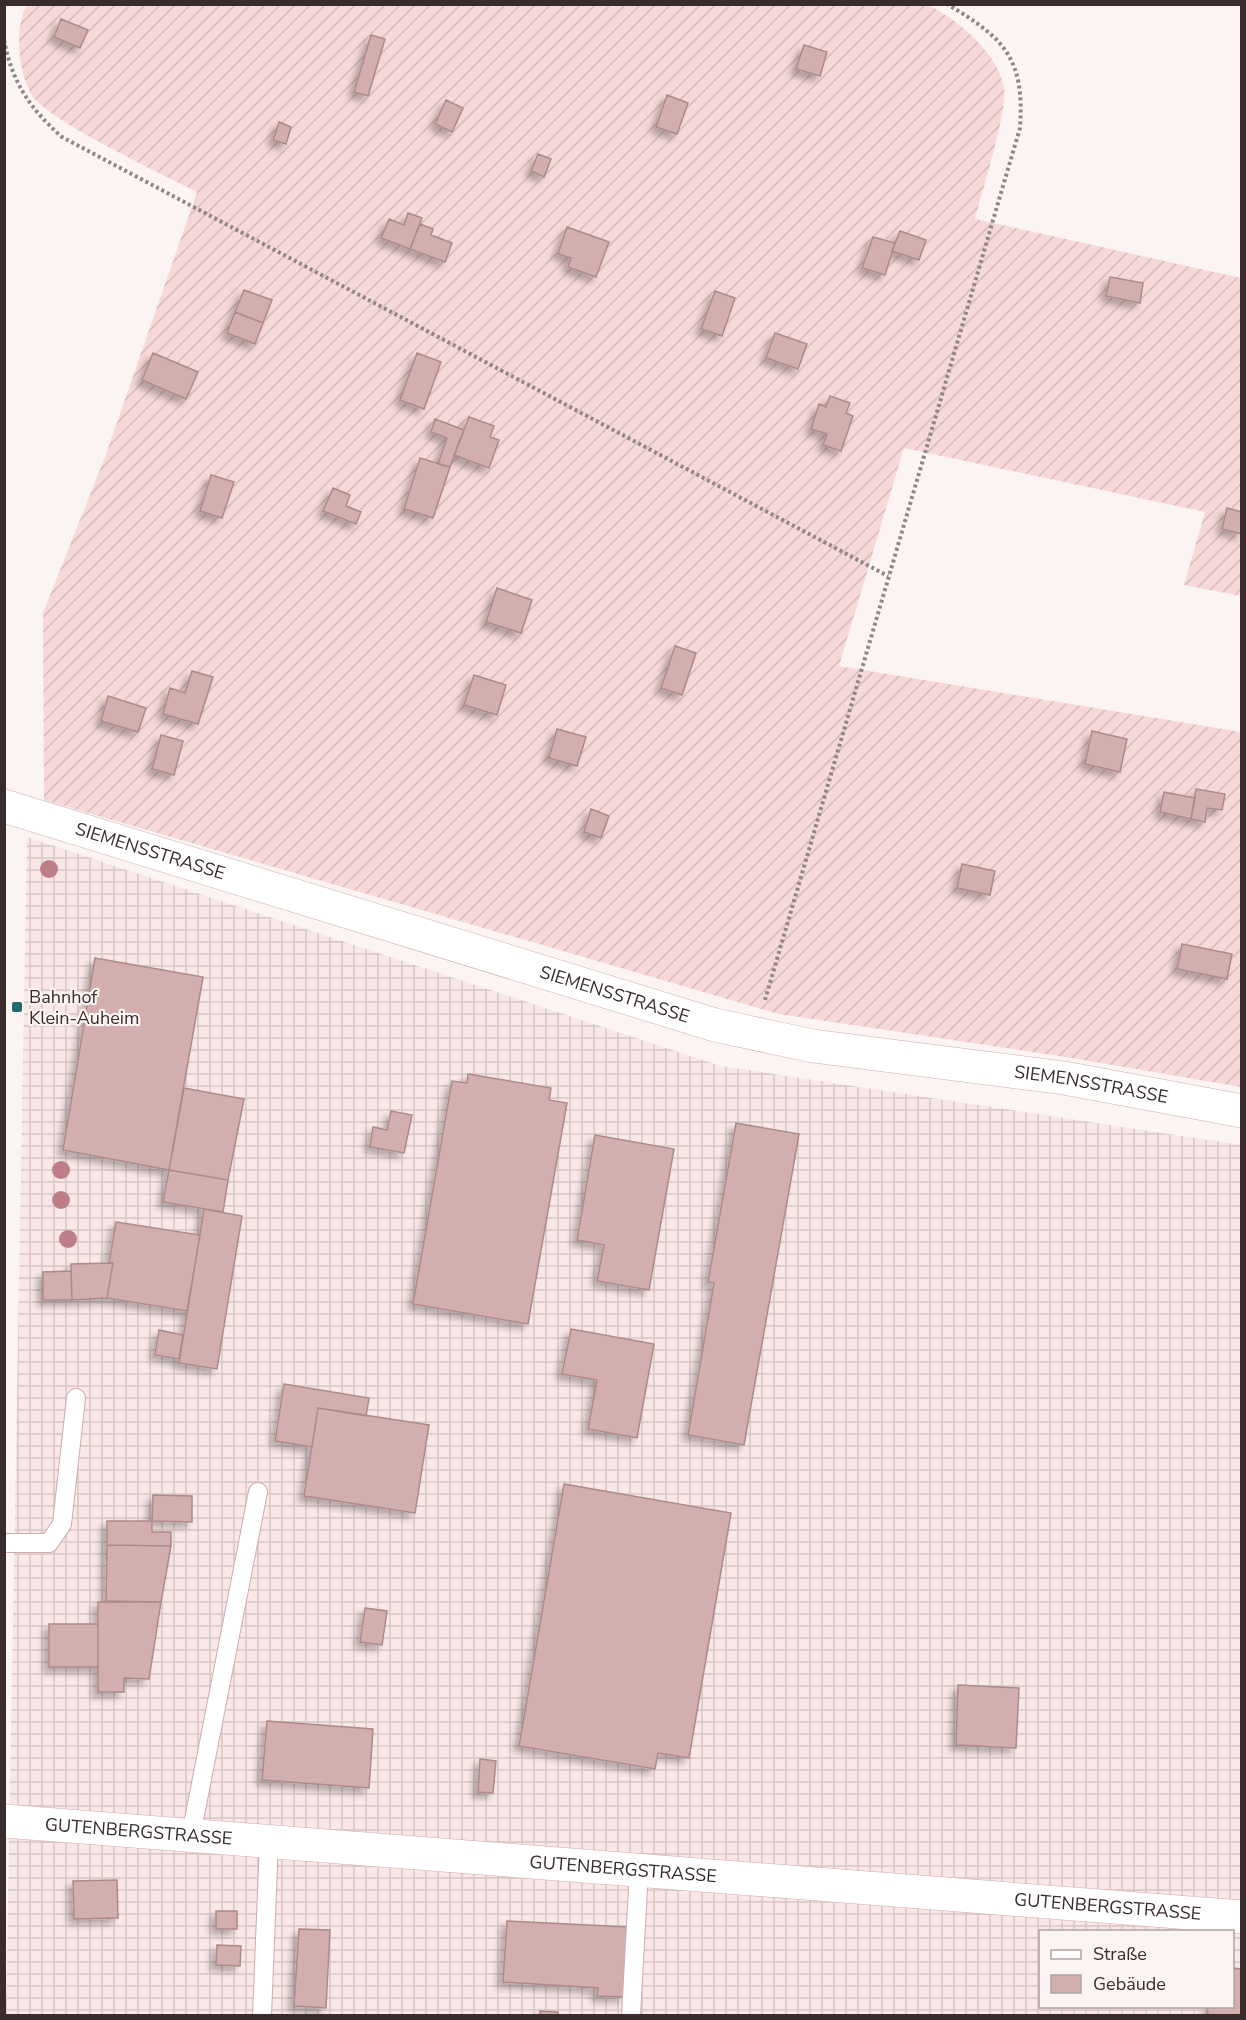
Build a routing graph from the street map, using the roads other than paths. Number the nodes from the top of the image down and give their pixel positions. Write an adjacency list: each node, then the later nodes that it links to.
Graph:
1 (4, 806): 2 (street, SIEMENSSTRASSE)
2 (1242, 1111)
3 (76, 1398): 5 (lane)
4 (258, 1491): 7 (lane)
5 (4, 1543)
6 (4, 1821): 7 (street, GUTENBERGSTRASSE)
7 (191, 1835): 8 (street, GUTENBERGSTRASSE)
8 (269, 1841): 9 (street, GUTENBERGSTRASSE); 11 (lane)
9 (639, 1870): 10 (street, GUTENBERGSTRASSE); 12 (lane)
10 (1242, 1917)
11 (262, 2016)
12 (631, 2016)

